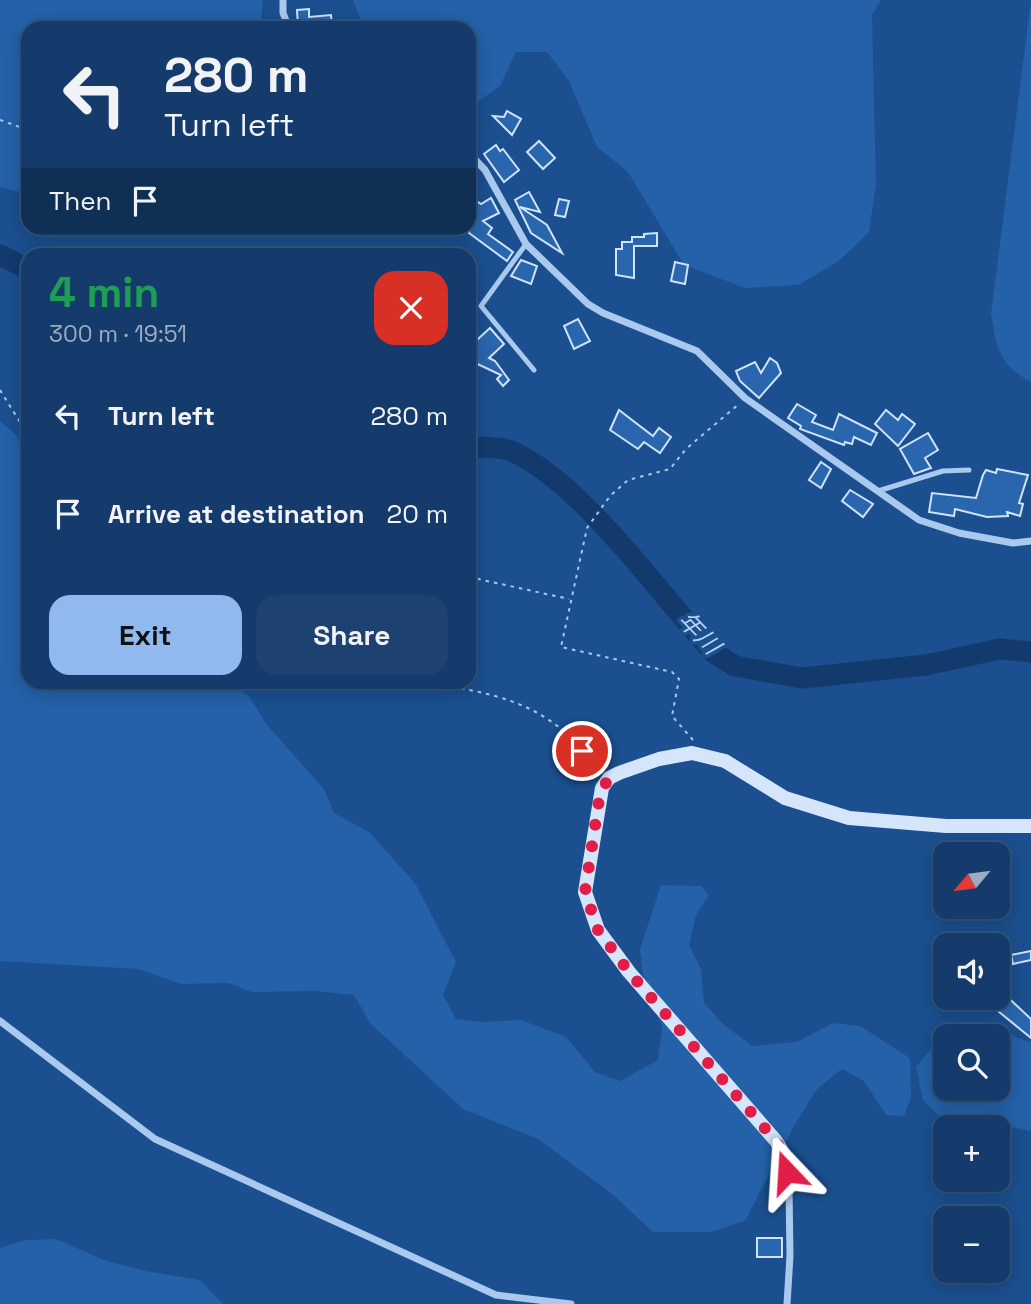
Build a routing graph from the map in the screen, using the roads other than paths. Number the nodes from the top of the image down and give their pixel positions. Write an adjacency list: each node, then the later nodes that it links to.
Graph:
1 (283, 0): 2 (street)
2 (286, 21)
3 (476, 160): 4 (street)
4 (526, 244): 5 (lane); 7 (street)
5 (534, 370)
6 (969, 470): 7 (lane)
7 (877, 492): 8 (street)
8 (1031, 541)
9 (1031, 826): 11 (street)
10 (0, 1021): 12 (street)
11 (789, 1188): 13 (street)
12 (571, 1304)
13 (787, 1304)

